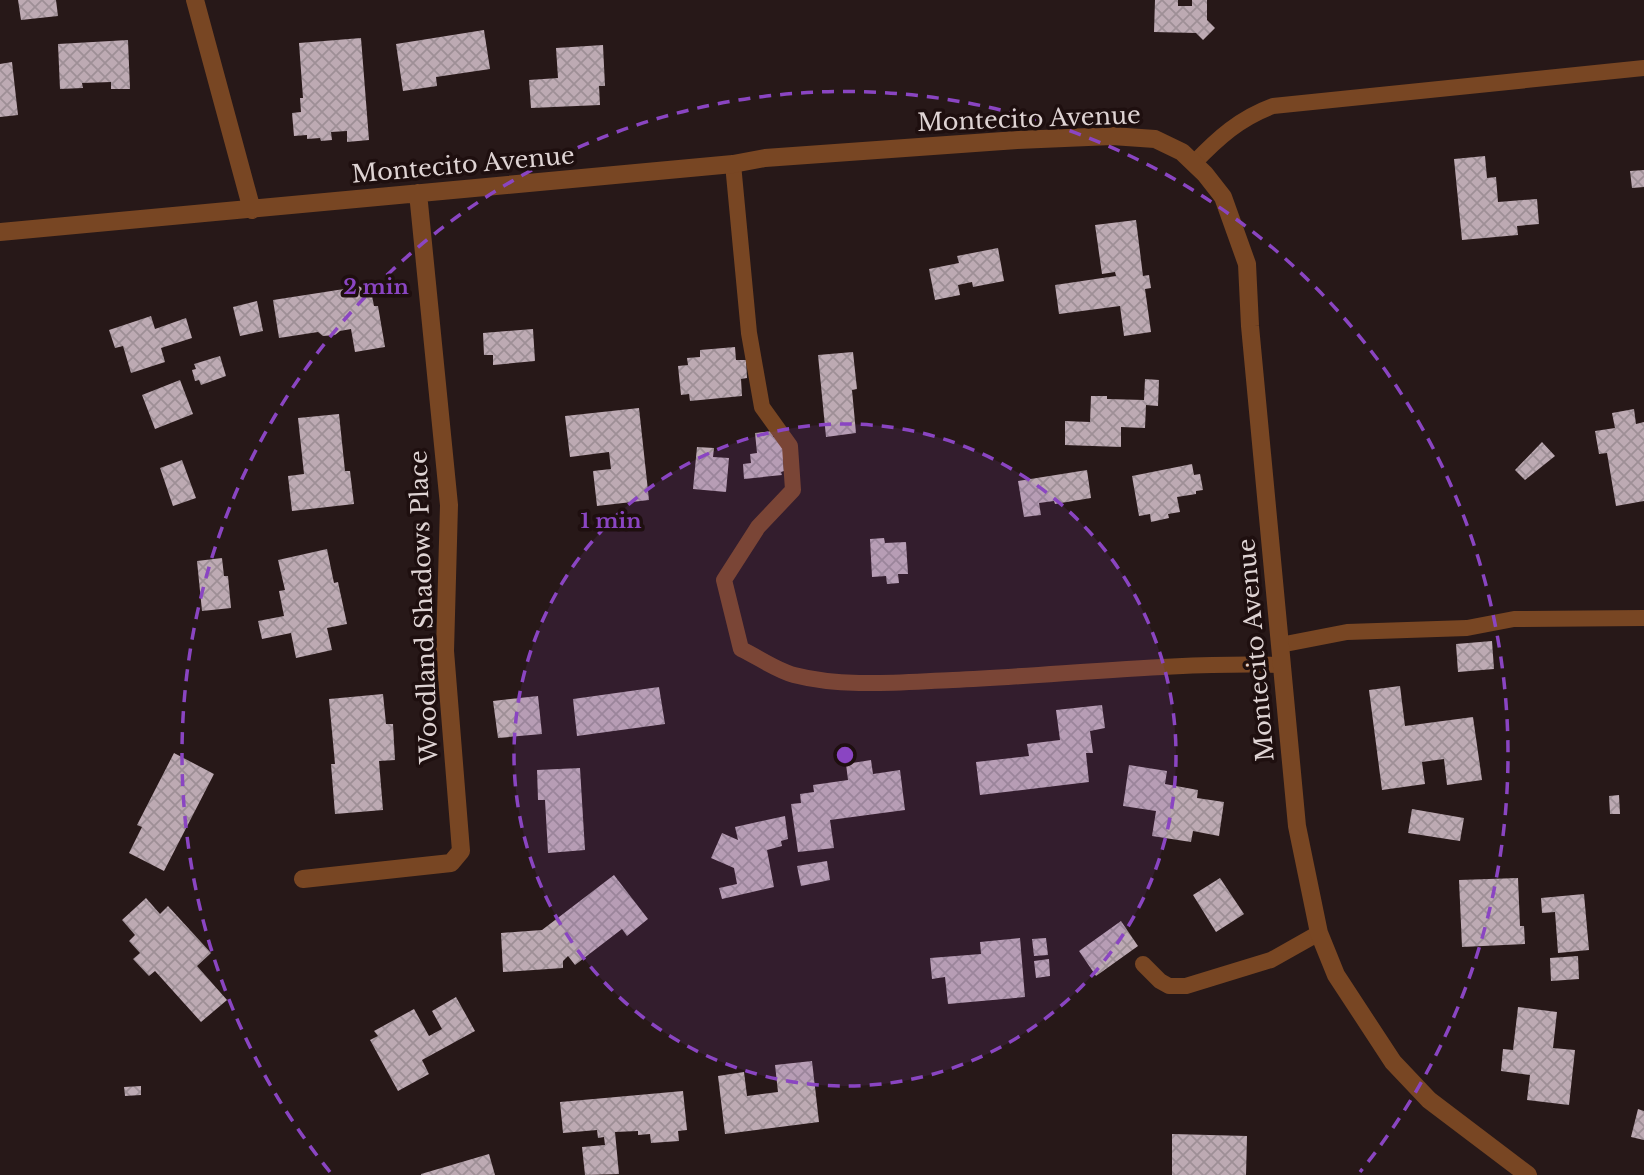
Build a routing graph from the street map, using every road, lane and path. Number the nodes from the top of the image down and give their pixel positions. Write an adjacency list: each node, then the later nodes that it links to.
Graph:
1 (195, 0): 6 (street)
2 (1644, 68): 3 (lane)
3 (1194, 163): 4 (street, Montecito Avenue); 9 (street, Montecito Avenue)
4 (733, 164): 5 (street, Montecito Avenue); 10 (lane)
5 (418, 193): 6 (street, Montecito Avenue); 11 (street, Woodland Shadows Place)
6 (252, 210): 7 (street, Montecito Avenue)
7 (0, 232)
8 (1644, 618): 9 (lane)
9 (1280, 645): 10 (street, Montecito Avenue)
10 (1282, 665): 12 (street, Montecito Avenue)
11 (303, 879)
12 (1319, 933): 13 (lane); 14 (street, Montecito Avenue)
13 (1143, 964)
14 (1528, 1175)

